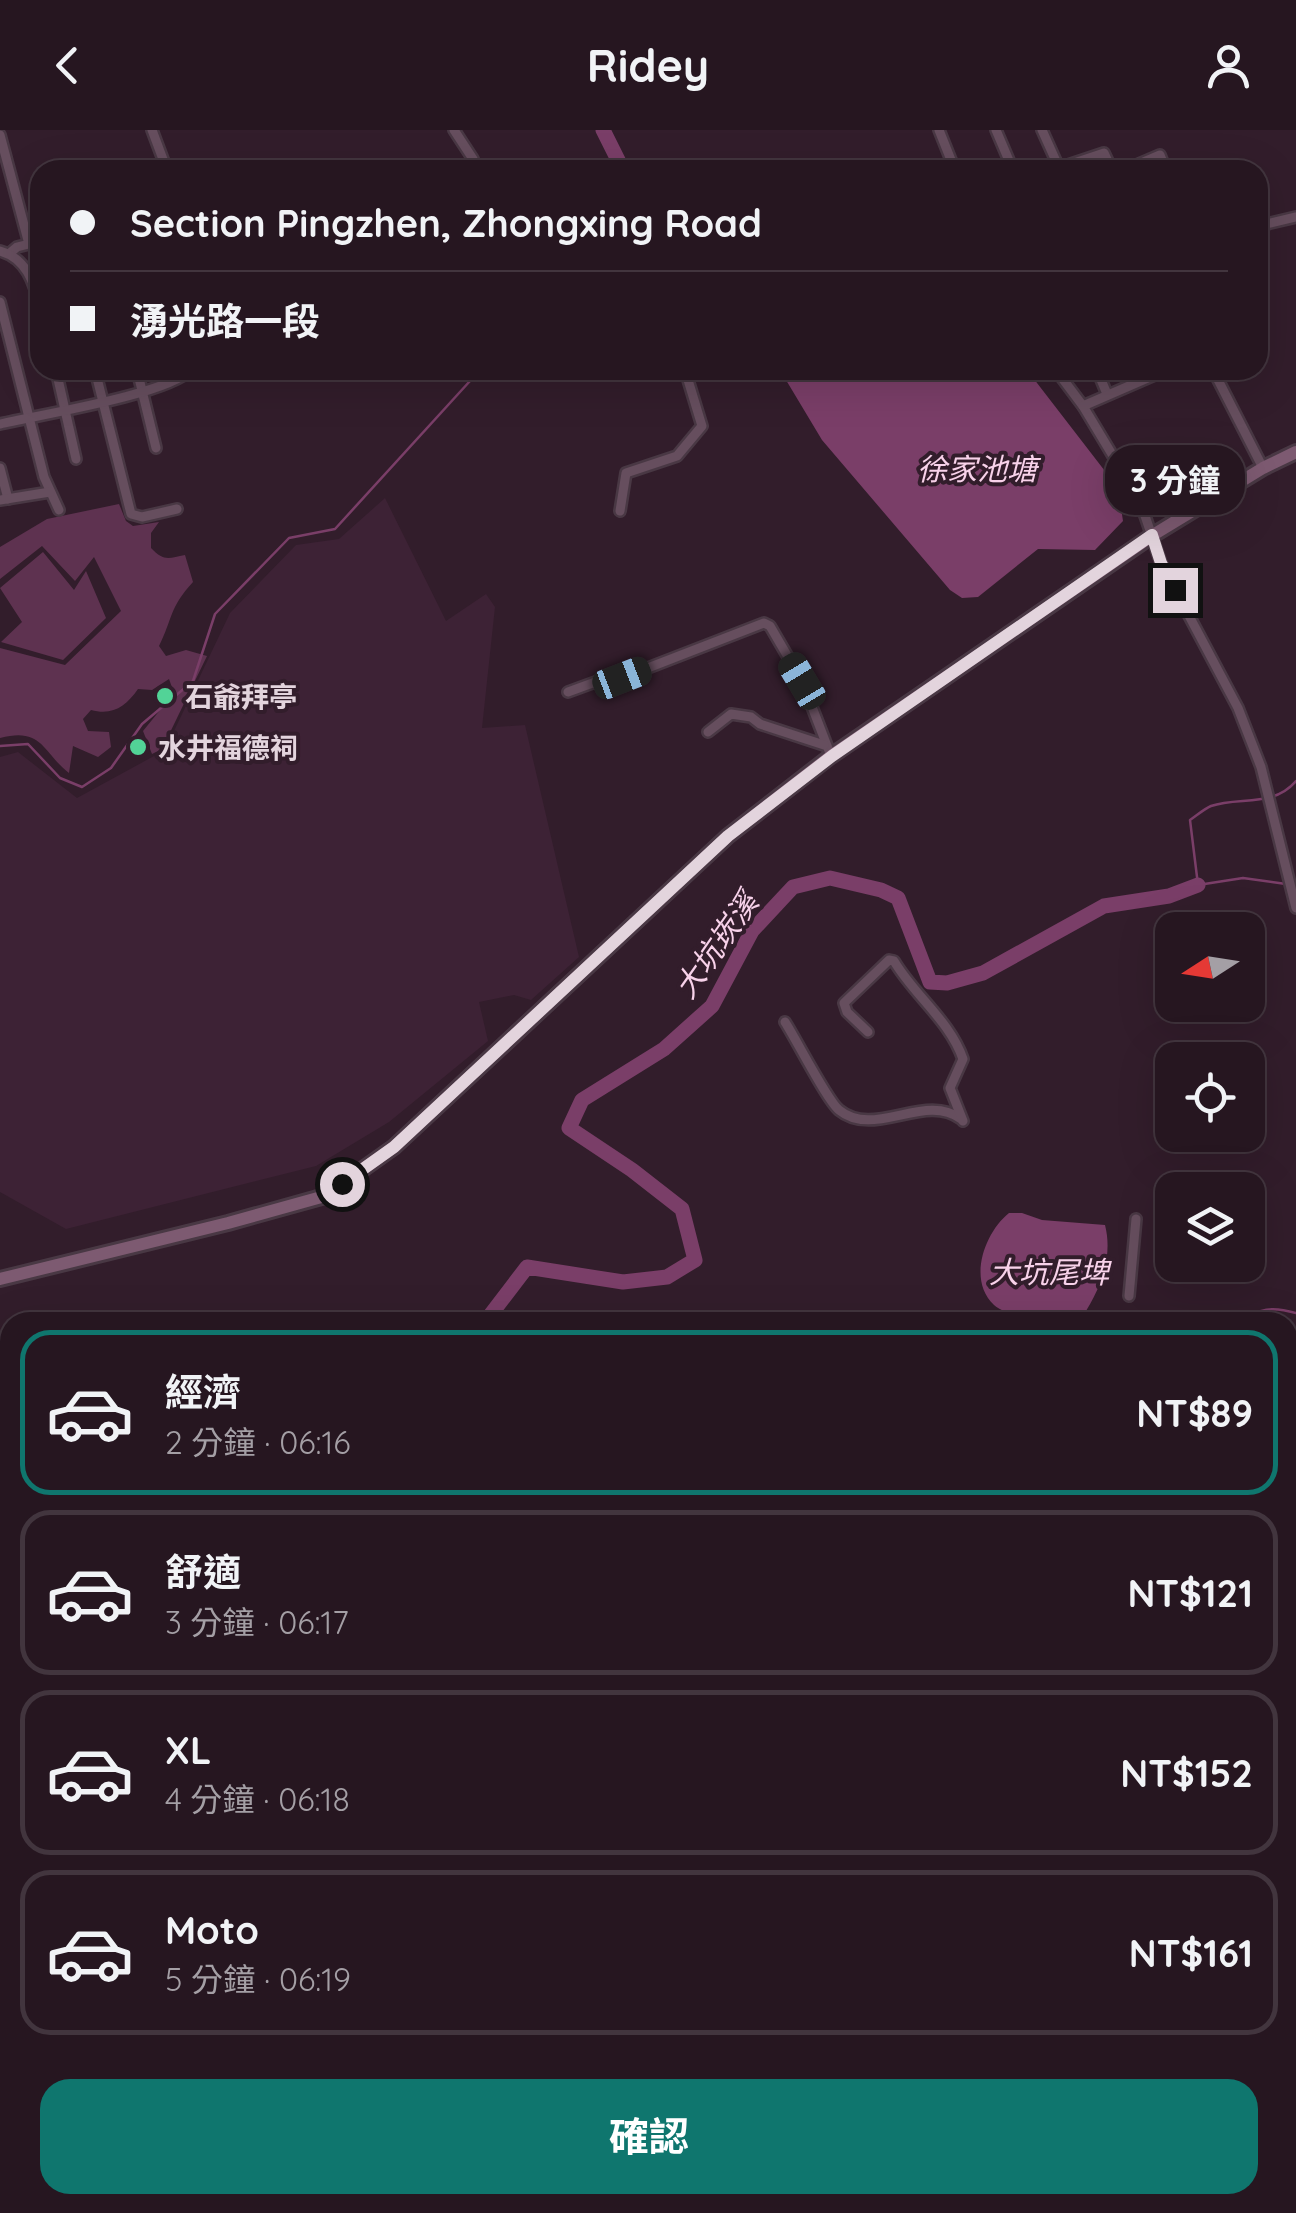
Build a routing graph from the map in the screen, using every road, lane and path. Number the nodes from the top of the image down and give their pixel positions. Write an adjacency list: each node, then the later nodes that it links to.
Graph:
1 (152, 130): 7 (street)
2 (454, 130): 8 (street)
3 (939, 130): 9 (street)
4 (996, 130): 10 (street)
5 (1042, 130): 11 (street)
6 (1, 139): 16 (street)
7 (163, 160)
8 (474, 160)
9 (950, 160)
10 (1009, 160)
11 (1056, 160)
12 (1085, 160): 13 (street)
13 (1107, 160)
14 (1296, 217): 15 (street)
15 (1268, 224)
16 (5, 252): 17 (street)
17 (30, 279)
18 (0, 302): 33 (street)
19 (59, 380): 32 (street)
20 (98, 380): 30 (street)
21 (139, 380): 28 (street)
22 (168, 380): 28 (street)
23 (687, 380): 44 (street)
24 (1063, 380): 31 (street)
25 (1101, 380): 29 (street)
26 (1134, 380): 29 (street)
27 (1218, 380): 39 (street)
28 (141, 391): 30 (street); 35 (street)
29 (1107, 394): 31 (street)
30 (103, 401): 32 (street); 42 (street)
31 (1082, 406): 45 (street)
32 (66, 409): 33 (street); 37 (street)
33 (29, 417): 34 (street); 40 (street)
34 (0, 424)
35 (156, 448)
36 (1296, 452): 39 (street)
37 (76, 459)
38 (0, 468): 41 (street)
39 (1263, 468): 45 (street)
40 (50, 492): 41 (street); 43 (street)
41 (4, 500)
42 (177, 509)
43 (60, 510)
44 (620, 511)
45 (1152, 535): 48 (street); 49 (street)
46 (568, 692): 48 (street)
47 (708, 732): 48 (street)
48 (828, 751): 53 (street)
49 (1294, 904)
50 (785, 1022): 51 (street)
51 (868, 1032)
52 (1136, 1220): 54 (street)
53 (0, 1279)
54 (1129, 1296)

